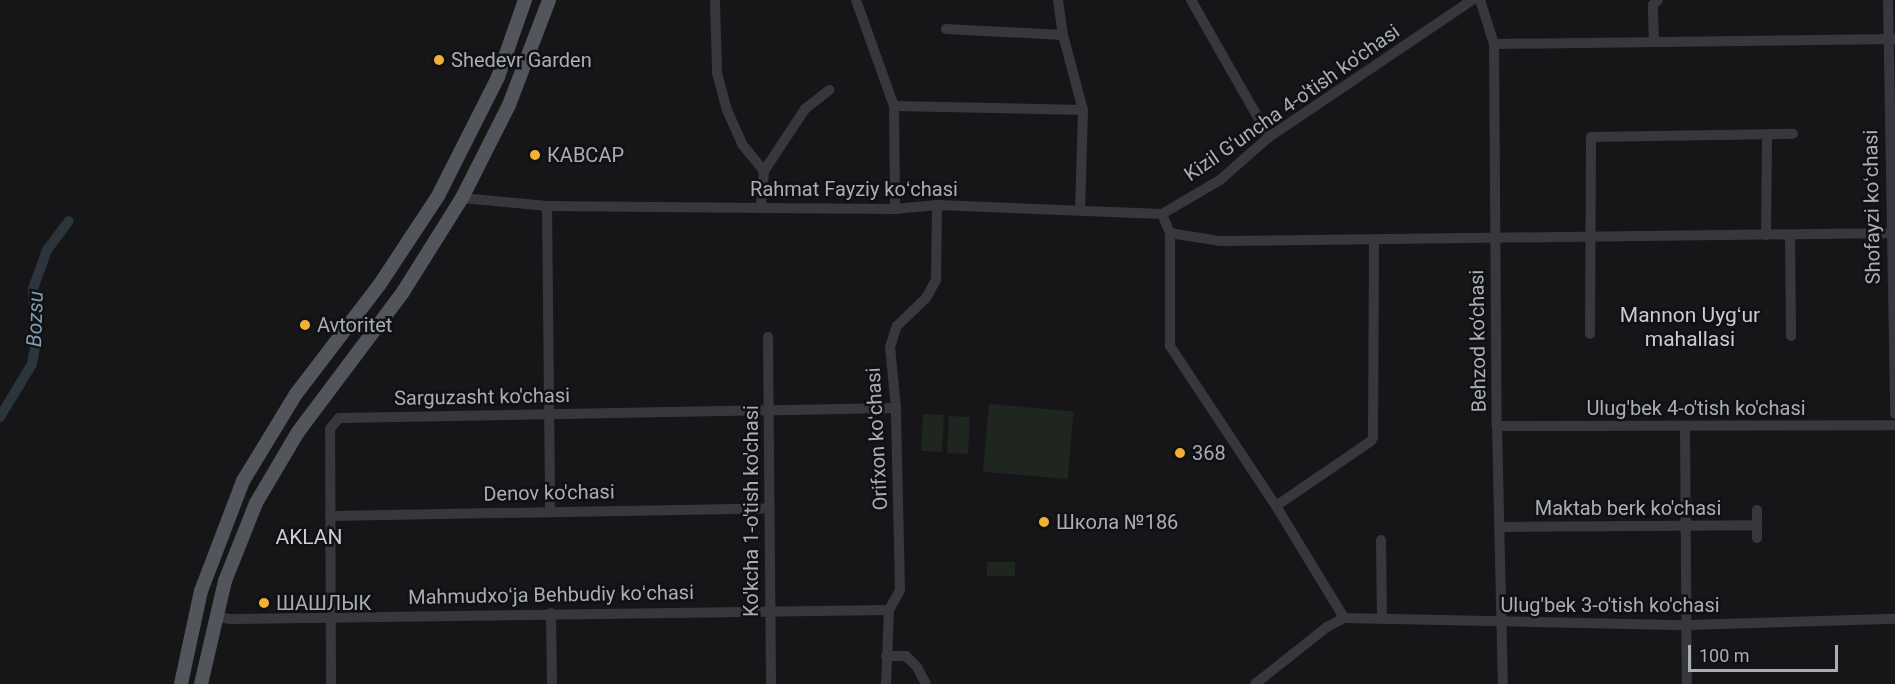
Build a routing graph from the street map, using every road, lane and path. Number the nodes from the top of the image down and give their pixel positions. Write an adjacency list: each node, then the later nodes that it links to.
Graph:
1 (525, 0): 47 (main road)
2 (549, 0): 23 (main road)
3 (715, 0): 22 (street)
4 (856, 0): 17 (street)
5 (1058, 0): 12 (street)
6 (1191, 0): 21 (street)
7 (1472, 0): 21 (street, Kizil G'uncha 4-o'tish ko'chasi)
8 (1480, 0): 15 (street, Behzod ko‘chasi)
9 (1658, 0): 14 (street)
10 (1888, 0): 13 (street, Shofayzi koʻchasi)
11 (946, 29): 12 (street)
12 (1063, 34): 18 (street)
13 (1891, 39): 14 (street); 31 (street, Shofayzi koʻchasi)
14 (1654, 42): 15 (street)
15 (1494, 44): 35 (street, Behzod ko‘chasi)
16 (829, 90): 22 (street)
17 (894, 106): 18 (street); 27 (street)
18 (1083, 110): 28 (street)
19 (1793, 134): 20 (street)
20 (1767, 135): 32 (street); 34 (street)
21 (1269, 137): 29 (street, Kizil G'uncha 4-o'tish ko'chasi)
22 (764, 171): 26 (street)
23 (462, 198): 25 (street, Rahmat Fayziy koʻchasi); 48 (main road)
24 (937, 205): 27 (street, Rahmat Fayziy koʻchasi); 28 (street, Rahmat Fayziy koʻchasi); 40 (street, Orifxon koʻchasi)
25 (547, 206): 26 (street, Rahmat Fayziy koʻchasi); 42 (street)
26 (761, 208): 27 (street, Rahmat Fayziy koʻchasi)
27 (895, 209)
28 (1080, 210): 29 (street, Rahmat Fayziy koʻchasi)
29 (1162, 214): 30 (street)
30 (1170, 233): 36 (street); 49 (street)
31 (1892, 233): 33 (street); 43 (street, Shofayzi koʻchasi)
32 (1766, 235): 33 (street); 34 (street)
33 (1790, 235): 38 (street)
34 (1591, 238): 35 (street); 37 (street)
35 (1495, 239): 36 (street); 45 (street, Behzod ko‘chasi)
36 (1374, 240): 49 (street)
37 (1590, 334)
38 (1791, 336)
39 (768, 337): 41 (street, Ko'kcha 1-o'tish ko'chasi)
40 (896, 408): 41 (street, Sarguzasht ko'chasi); 62 (street, Orifxon koʻchasi)
41 (768, 410): 42 (street, Sarguzasht ko'chasi); 50 (street, Ko'kcha 1-o'tish ko'chasi)
42 (549, 414): 51 (street); 53 (street, Sarguzasht ko'chasi)
43 (1895, 414)
44 (1895, 425): 46 (street, Ulug'bek 4-o'tish ko'chasi)
45 (1497, 426): 46 (street, Ulug'bek 4-o'tish ko'chasi); 56 (street, Behzod ko‘chasi)
46 (1685, 426): 55 (street)
47 (263, 446): 48 (main road); 59 (main road)
48 (281, 457): 60 (main road)
49 (1276, 506): 66 (street)
50 (769, 508): 51 (street, Denov ko'chasi); 61 (street, Ko'kcha 1-o'tish ko'chasi)
51 (550, 510): 53 (street, Denov ko'chasi)
52 (1757, 510): 54 (street)
53 (330, 516): 65 (street, Sarguzasht ko'chasi)
54 (1757, 525): 55 (street, Maktab berk ko'chasi); 57 (street)
55 (1686, 526): 56 (street, Maktab berk ko'chasi); 70 (street)
56 (1499, 527): 69 (street, Behzod ko‘chasi)
57 (1757, 538)
58 (1381, 540): 68 (street)
59 (214, 551): 60 (main road); 72 (main road)
60 (233, 559): 64 (main road)
61 (770, 610): 62 (street, Mahmudxoʻja Behbudiy koʻchasi); 63 (street, Mahmudxoʻja Behbudiy koʻchasi); 76 (street, Ko'kcha 1-o'tish ko'chasi)
62 (889, 610): 71 (street, Orifxon koʻchasi)
63 (551, 613): 65 (street, Mahmudxoʻja Behbudiy koʻchasi); 75 (street)
64 (215, 616): 65 (street, Mahmudxoʻja Behbudiy koʻchasi); 73 (main road)
65 (329, 617): 74 (street, Sarguzasht ko'chasi)
66 (1344, 618): 68 (street, Ulug'bek 3-o'tish ko'chasi); 79 (street)
67 (1895, 619): 70 (street, Ulug'bek 3-o'tish ko'chasi)
68 (1382, 620): 69 (street, Ulug'bek 3-o'tish ko'chasi)
69 (1502, 623): 70 (street, Ulug'bek 3-o'tish ko'chasi); 80 (street, Behzod ko‘chasi)
70 (1687, 625): 81 (street)
71 (886, 656): 77 (street, Orifxon koʻchasi); 78 (street)
72 (181, 684)
73 (201, 684)
74 (331, 684)
75 (552, 684)
76 (771, 684)
77 (886, 684)
78 (926, 684)
79 (1255, 684)
80 (1503, 684)
81 (1687, 684)

